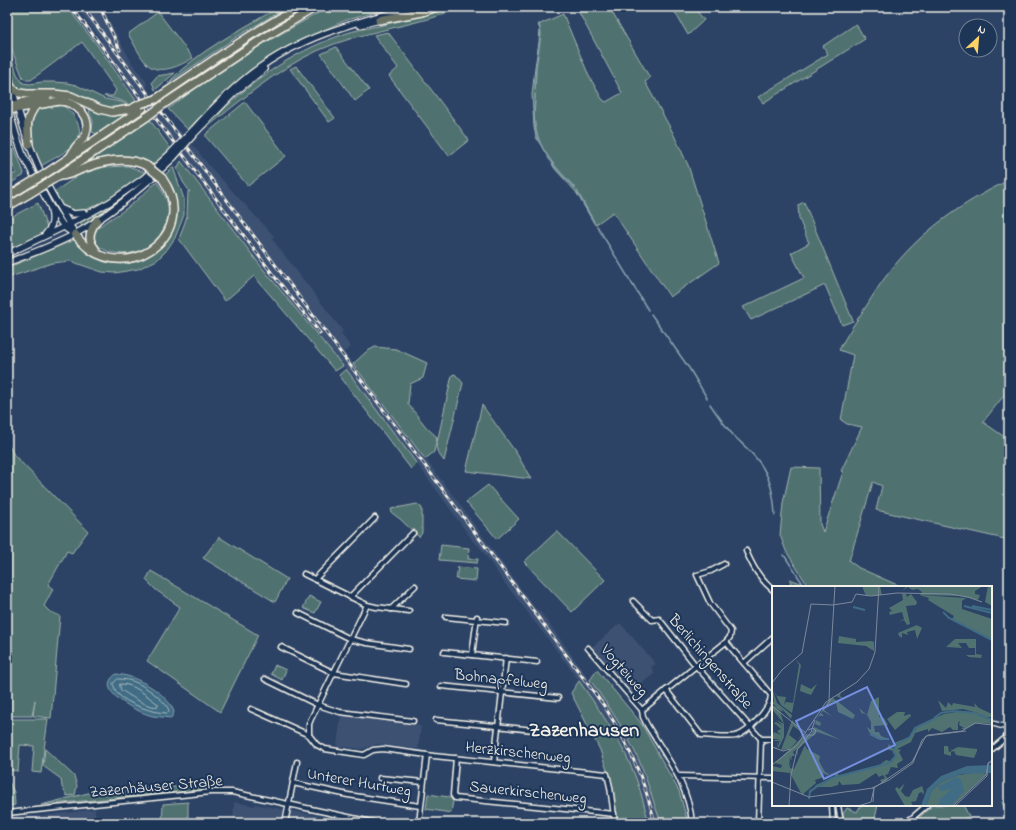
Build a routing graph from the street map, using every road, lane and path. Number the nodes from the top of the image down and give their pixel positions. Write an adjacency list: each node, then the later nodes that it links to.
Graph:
1 (299, 7): 11 (highway, bridge)
2 (316, 7): 17 (highway, bridge)
3 (412, 7): 5 (main road); 13 (main road)
4 (436, 7): 5 (highway)
5 (379, 20): 13 (main road)
6 (7, 68): 7 (main road)
7 (12, 88): 8 (highway); 12 (main road)
8 (63, 95): 11 (highway); 12 (highway)
9 (37, 104): 12 (highway); 14 (highway); 16 (highway)
10 (8, 106): 12 (highway); 19 (main road)
11 (141, 106): 16 (highway)
12 (17, 107): 14 (main road)
13 (194, 132): 15 (main road, bridge)
14 (29, 144): 21 (main road)
15 (172, 155): 22 (main road); 23 (main road)
16 (68, 159): 18 (highway, bridge)
17 (57, 177): 20 (highway, bridge); 28 (highway, bridge)
18 (7, 197)
19 (50, 206): 24 (main road); 26 (main road)
20 (7, 207)
21 (60, 208): 22 (main road); 24 (main road)
22 (90, 213): 24 (main road)
23 (97, 220): 25 (main road); 28 (highway)
24 (67, 226): 25 (main road); 26 (main road)
25 (75, 234): 28 (highway); 29 (main road)
26 (43, 237): 27 (main road)
27 (7, 254)
28 (98, 255)
29 (7, 263)
30 (374, 518): 35 (street)
31 (413, 533): 38 (street)
32 (746, 550): 37 (street)
33 (724, 564): 49 (street)
34 (304, 574): 35 (street)
35 (315, 579): 38 (street)
36 (415, 586): 41 (street)
37 (772, 589)
38 (350, 597): 40 (street)
39 (633, 601): 58 (street, Berlichingenstraße)
40 (367, 605): 41 (street); 48 (street)
41 (391, 609): 42 (street)
42 (409, 611)
43 (298, 613): 48 (street)
44 (446, 617): 45 (street)
45 (476, 619): 46 (street); 54 (street)
46 (506, 623)
47 (772, 638): 57 (street)
48 (350, 639): 52 (street); 59 (street)
49 (726, 642): 57 (street); 58 (street)
50 (281, 647): 59 (street)
51 (588, 648): 68 (street, Vogteiweg)
52 (409, 649)
53 (444, 652): 54 (street)
54 (472, 655): 55 (street)
55 (506, 658): 56 (street); 64 (street)
56 (537, 662)
57 (744, 663): 73 (street)
58 (696, 666): 63 (street); 73 (street, Berlichingenstraße)
59 (334, 673): 61 (street); 66 (street)
60 (265, 679): 66 (street)
61 (406, 684)
62 (442, 686): 64 (street, Bohnapfelweg)
63 (666, 690): 68 (street); 73 (street)
64 (502, 692): 65 (street, Bohnapfelweg); 72 (street)
65 (558, 698)
66 (318, 705): 70 (street); 76 (street)
67 (251, 709): 76 (street, Herzkirschenweg)
68 (642, 710): 85 (street, Vogteiweg)
69 (436, 720): 72 (street)
70 (413, 721)
71 (992, 723): 74 (street)
72 (498, 726): 75 (street); 84 (street)
73 (751, 727): 78 (street, Berlichingenstraße)
74 (1009, 728)
75 (563, 733)
76 (309, 735): 81 (street, Herzkirschenweg)
77 (1009, 735): 80 (street)
78 (761, 739): 79 (street); 87 (street)
79 (772, 740)
80 (992, 747)
81 (427, 755): 82 (street, Herzkirschenweg); 89 (street)
82 (456, 758): 84 (street, Herzkirschenweg); 97 (street, Sauerkirschenweg)
83 (297, 762): 90 (street, Unterer Hurtweg)
84 (494, 762): 97 (street, Herzkirschenweg)
85 (679, 776): 87 (street); 102 (street, Vogteiweg)
86 (380, 778): 89 (street)
87 (760, 778): 88 (street); 103 (street)
88 (772, 778)
89 (423, 782): 92 (street)
90 (293, 783): 91 (street, Unterer Hurtweg); 92 (street, Unterer Hurtweg)
91 (288, 804): 96 (street, Zazenhäuser Straße); 98 (street, Unterer Hurtweg); 99 (street, Zazenhäuser Straße)
92 (420, 806): 100 (street)
93 (832, 806): 104 (street)
94 (838, 806): 105 (street)
95 (926, 806): 106 (street)
96 (7, 813)
97 (614, 814): 101 (street)
98 (285, 823)
99 (376, 823)
100 (419, 823)
101 (615, 823)
102 (692, 823)
103 (758, 823)
104 (833, 823)
105 (841, 823)
106 (904, 823)

